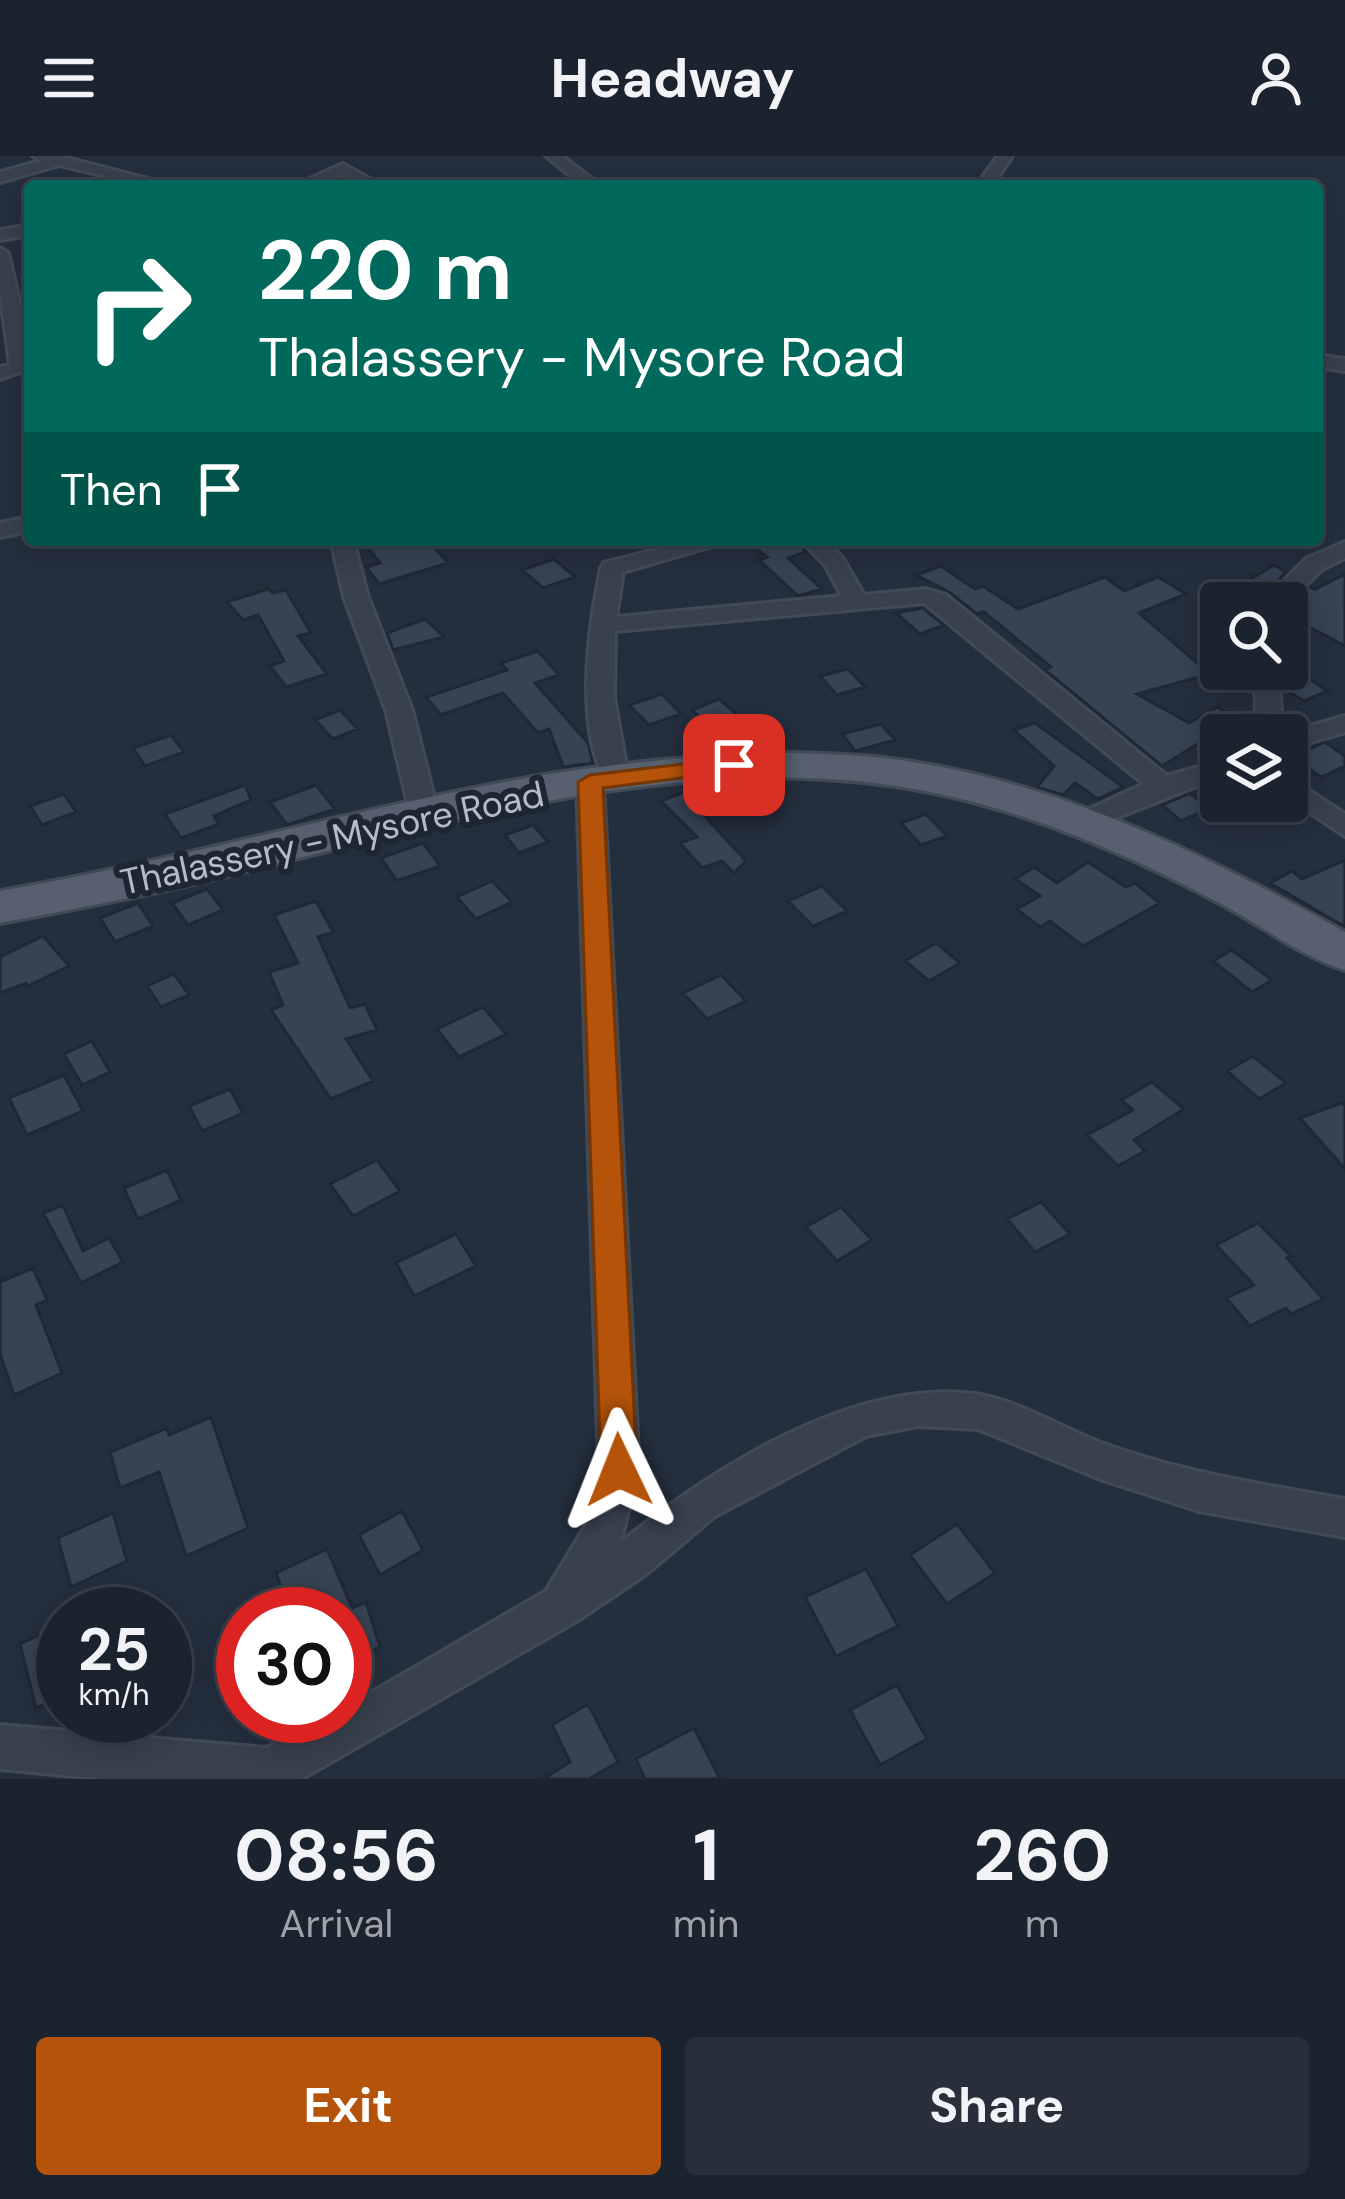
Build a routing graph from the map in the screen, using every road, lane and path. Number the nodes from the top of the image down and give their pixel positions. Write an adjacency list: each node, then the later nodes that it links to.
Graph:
1 (553, 156): 7 (street)
2 (48, 158): 3 (street); 4 (street)
3 (0, 177)
4 (142, 180)
5 (316, 180): 6 (street)
6 (363, 180)
7 (585, 180)
8 (0, 253): 9 (street)
9 (24, 332): 10 (street)
10 (0, 373)
11 (343, 546): 26 (street)
12 (606, 546): 16 (street)
13 (698, 546): 16 (street)
14 (818, 546): 18 (street)
15 (1345, 549): 17 (street)
16 (612, 568): 19 (street)
17 (1295, 582)
18 (856, 600): 19 (street); 24 (street)
19 (600, 625): 23 (street)
20 (1345, 724): 21 (street)
21 (1308, 735)
22 (1200, 775): 24 (street)
23 (602, 779): 26 (main road, Thalassery - Mysore Road); 27 (main road, Thalassery - Mysore Road); 32 (street)
24 (1163, 786): 27 (street)
25 (1308, 800): 28 (street)
26 (425, 817): 29 (main road, Thalassery - Mysore Road)
27 (1082, 823): 30 (main road, Thalassery - Mysore Road)
28 (1345, 827)
29 (0, 907)
30 (1345, 953)
31 (1345, 1519): 32 (street)
32 (560, 1607): 34 (street)
33 (0, 1747): 34 (street)
34 (215, 1773)

